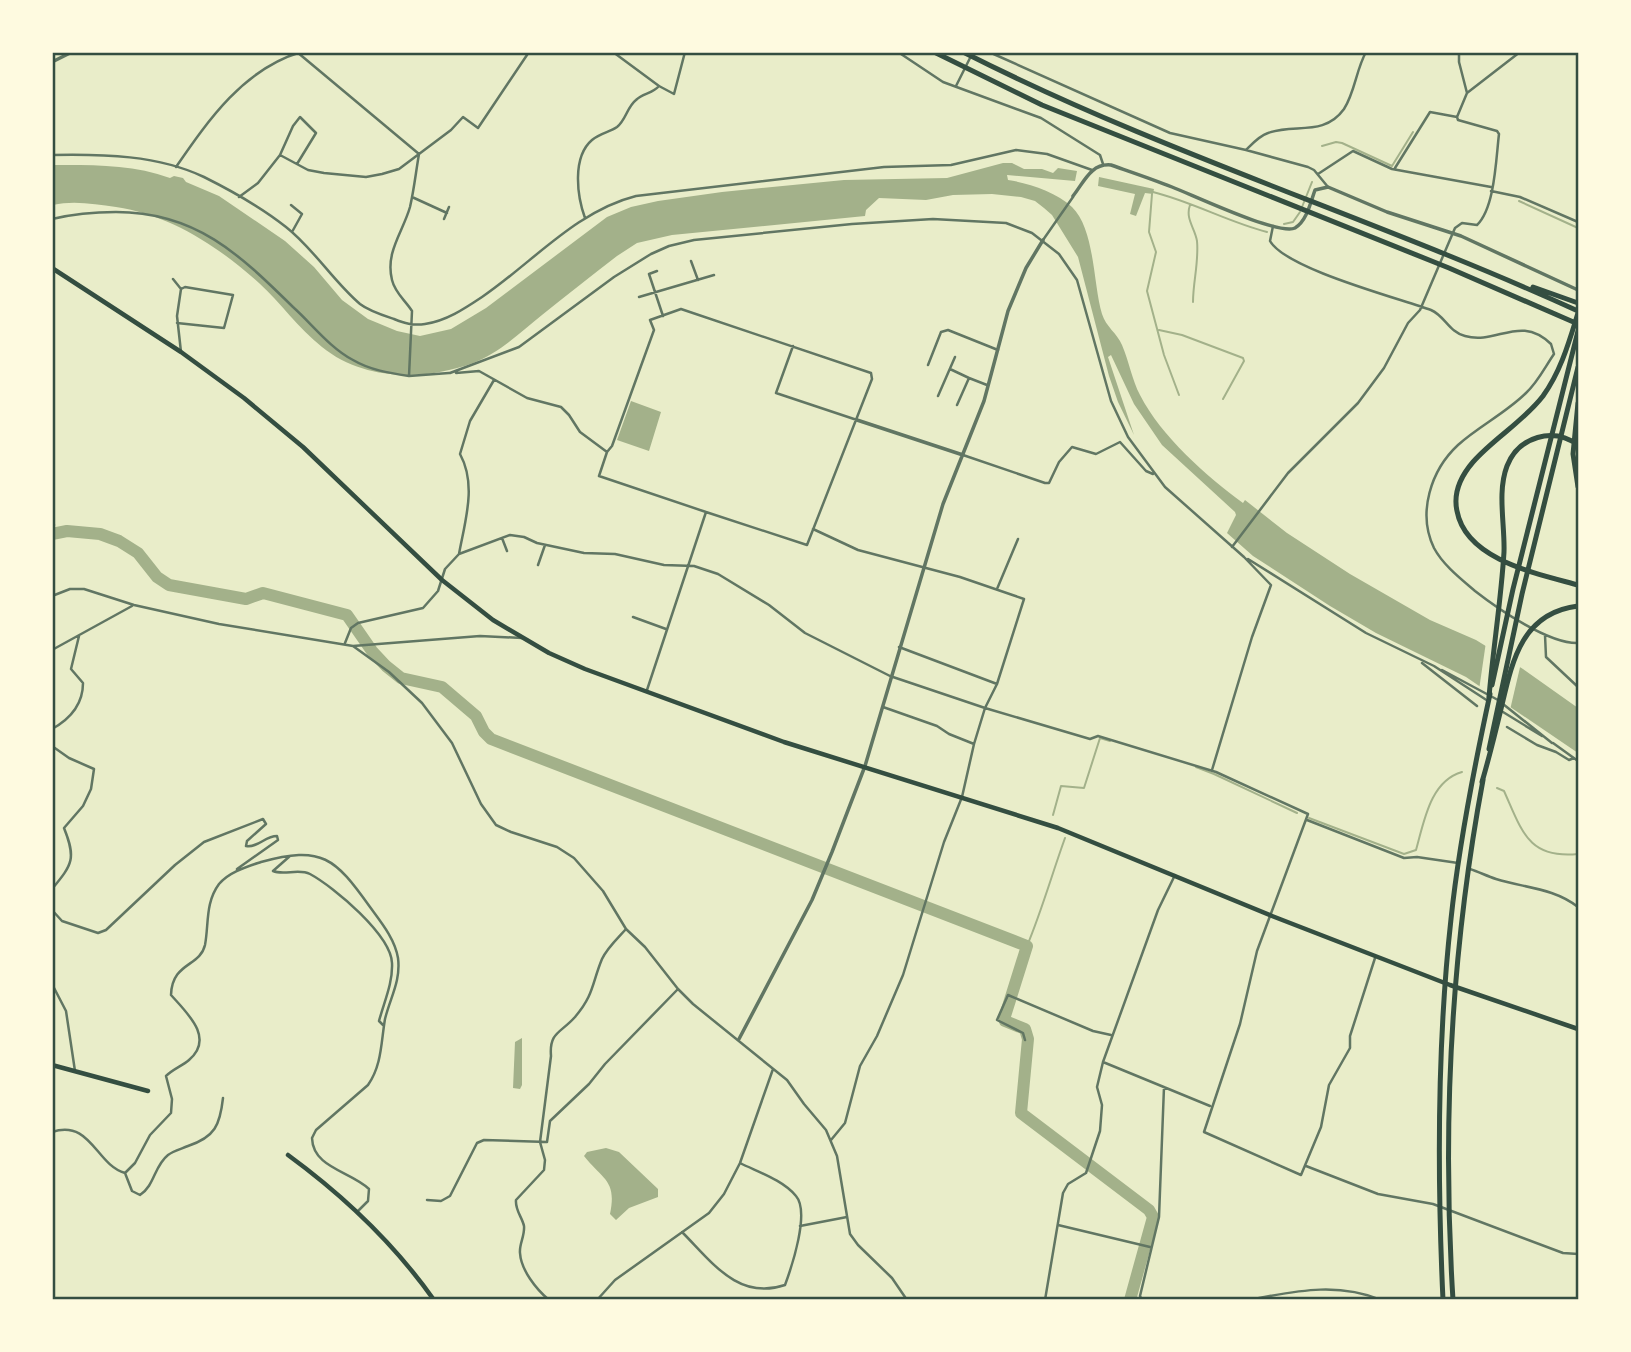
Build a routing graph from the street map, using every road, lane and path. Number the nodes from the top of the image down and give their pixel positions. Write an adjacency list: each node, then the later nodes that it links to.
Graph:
1 (72, 52): 14 (street)
2 (529, 52): 20 (street)
3 (613, 52): 16 (street)
4 (685, 52): 16 (street)
5 (898, 52): 15 (street)
6 (934, 52): 61 (highway)
7 (963, 52): 55 (highway)
8 (973, 52): 15 (street)
9 (989, 52): 19 (street)
10 (1366, 52): 19 (street)
11 (1459, 52): 17 (street)
12 (1520, 52): 17 (street)
13 (300, 53): 20 (street); 25 (street)
14 (52, 62)
15 (957, 85): 24 (street)
16 (659, 86): 37 (street)
17 (1467, 93): 18 (street)
18 (1457, 117): 26 (street); 30 (street)
19 (1247, 150): 28 (street)
20 (419, 154): 23 (street); 33 (street)
21 (52, 155): 25 (street)
22 (280, 155): 23 (street); 23 (street); 32 (street)
23 (297, 164)
24 (1102, 164): 27 (street); 41 (street)
25 (176, 167): 32 (street)
26 (1395, 168): 28 (street); 30 (street)
27 (1092, 170): 31 (street); 37 (street)
28 (1318, 174): 29 (street)
29 (1328, 187): 41 (street); 43 (street)
30 (1491, 189): 40 (street); 43 (street)
31 (1073, 196): 44 (street)
32 (239, 197): 42 (street)
33 (412, 197): 36 (street); 62 (street)
34 (291, 205): 42 (street)
35 (449, 207): 36 (street)
36 (447, 213): 39 (street)
37 (585, 218): 62 (street)
38 (52, 219): 72 (street)
39 (444, 219)
40 (1578, 222)
41 (1273, 226): 57 (street)
42 (292, 232): 62 (street)
43 (1451, 233): 52 (street); 57 (street)
44 (1043, 238): 65 (street); 71 (street); 83 (street)
45 (691, 261): 50 (street)
46 (52, 268): 66 (main road)
47 (657, 271): 53 (street)
48 (714, 275): 50 (street)
49 (173, 279): 51 (street)
50 (698, 280): 53 (street)
51 (181, 289): 60 (street); 60 (street)
52 (1576, 289)
53 (655, 292): 54 (street); 59 (street)
54 (639, 297)
55 (1570, 303): 56 (highway); 58 (highway)
56 (1578, 303)
57 (1421, 307): 90 (street); 105 (street)
58 (1578, 312): 98 (highway)
59 (663, 316): 64 (street); 81 (street)
60 (177, 323): 66 (street)
61 (1578, 324)
62 (411, 328): 72 (street)
63 (1578, 331): 119 (highway)
64 (793, 346): 79 (street); 79 (street)
65 (998, 350): 68 (street); 75 (street)
66 (181, 352): 97 (main road)
67 (955, 357): 70 (street)
68 (928, 365)
69 (1578, 368): 122 (highway)
70 (949, 369): 73 (street); 76 (street)
71 (450, 373): 72 (street); 74 (street)
72 (408, 376)
73 (969, 377): 75 (street); 78 (street)
74 (494, 380): 81 (street); 92 (street)
75 (989, 385): 82 (street)
76 (938, 396)
77 (1578, 403): 84 (highway)
78 (957, 405)
79 (857, 420): 82 (street); 86 (street)
80 (1578, 445): 119 (highway)
81 (607, 452): 85 (street)
82 (963, 455): 83 (street); 96 (street)
83 (1153, 474): 90 (street)
84 (1578, 487)
85 (706, 512): 86 (street); 95 (street)
86 (813, 529): 96 (street)
87 (502, 538): 89 (street); 91 (street); 92 (street)
88 (1018, 539): 99 (street)
89 (545, 544): 94 (street); 95 (street)
90 (1233, 546): 93 (street)
91 (507, 551)
92 (459, 554): 97 (street)
93 (1244, 557): 113 (street); 132 (street)
94 (538, 565)
95 (689, 565): 104 (street); 115 (street)
96 (922, 568): 99 (street); 111 (street)
97 (442, 580): 107 (main road); 108 (street)
98 (1578, 585)
99 (996, 589): 116 (street)
100 (52, 596): 101 (street)
101 (134, 605): 106 (street); 108 (street)
102 (1578, 606): 122 (highway)
103 (633, 617): 104 (street)
104 (667, 629): 118 (street)
105 (1545, 635): 109 (street); 117 (street)
106 (79, 636): 112 (street); 125 (street)
107 (522, 638): 110 (street); 118 (main road)
108 (345, 643): 110 (street)
109 (1578, 643)
110 (353, 646): 144 (street)
111 (899, 648): 115 (street); 116 (street)
112 (52, 650)
113 (1420, 661): 114 (street); 120 (street)
114 (1434, 666): 119 (street); 126 (street)
115 (890, 676): 121 (street); 123 (street)
116 (997, 684): 123 (street)
117 (1578, 687)
118 (646, 693): 131 (main road)
119 (1489, 699): 136 (highway)
120 (1477, 706)
121 (883, 707): 127 (street); 131 (street)
122 (1499, 707): 126 (street); 137 (highway)
123 (985, 708): 127 (street); 132 (street)
124 (1507, 727): 129 (street)
125 (52, 729)
126 (1552, 743): 129 (street)
127 (974, 744): 133 (street)
128 (52, 746): 140 (street)
129 (1574, 758): 130 (street)
130 (1578, 761)
131 (865, 766): 133 (main road); 153 (street)
132 (1212, 771): 134 (street)
133 (962, 797): 139 (main road); 164 (street)
134 (1307, 820): 136 (street); 143 (street)
135 (292, 854): 138 (street); 150 (street); 150 (street)
136 (1458, 863): 146 (highway)
137 (1467, 868): 141 (street); 148 (highway)
138 (233, 872): 142 (street); 169 (street)
139 (1175, 875): 143 (main road); 152 (street)
140 (52, 889)
141 (1578, 907)
142 (52, 910)
143 (1272, 916): 145 (main road); 162 (street)
144 (626, 929): 149 (street); 165 (street)
145 (1376, 954): 146 (main road); 168 (street)
146 (1445, 983): 148 (main road); 171 (highway)
147 (52, 984): 158 (street)
148 (1455, 987): 151 (main road); 172 (highway)
149 (678, 989): 153 (street); 165 (street)
150 (384, 1026): 173 (street)
151 (1578, 1029)
152 (1111, 1035): 154 (street); 155 (street)
153 (739, 1039): 157 (street)
154 (1025, 1040)
155 (1103, 1062): 159 (street); 176 (street)
156 (52, 1065): 158 (main road)
157 (773, 1069): 164 (street); 167 (street)
158 (75, 1071): 160 (main road)
159 (1164, 1087): 162 (street); 178 (street)
160 (148, 1091)
161 (223, 1098): 169 (street)
162 (1211, 1106): 168 (street)
163 (52, 1132): 169 (street)
164 (831, 1140): 174 (street)
165 (540, 1142): 170 (street); 182 (street)
166 (288, 1155): 173 (main road)
167 (740, 1163): 175 (street); 177 (street)
168 (1306, 1166): 171 (street)
169 (125, 1173)
170 (427, 1200)
171 (1439, 1207): 172 (street); 188 (highway)
172 (1448, 1210): 179 (street); 189 (highway)
173 (358, 1211): 181 (main road)
174 (847, 1217): 175 (street); 184 (street)
175 (800, 1226): 177 (street)
176 (1058, 1226): 178 (street); 185 (street)
177 (682, 1231): 183 (street)
178 (1152, 1247): 186 (street)
179 (1578, 1254)
180 (1259, 1298): 187 (street)
181 (434, 1300)
182 (548, 1300)
183 (597, 1300)
184 (907, 1300)
185 (1045, 1300)
186 (1142, 1300)
187 (1381, 1300)
188 (1443, 1300)
189 (1453, 1300)

